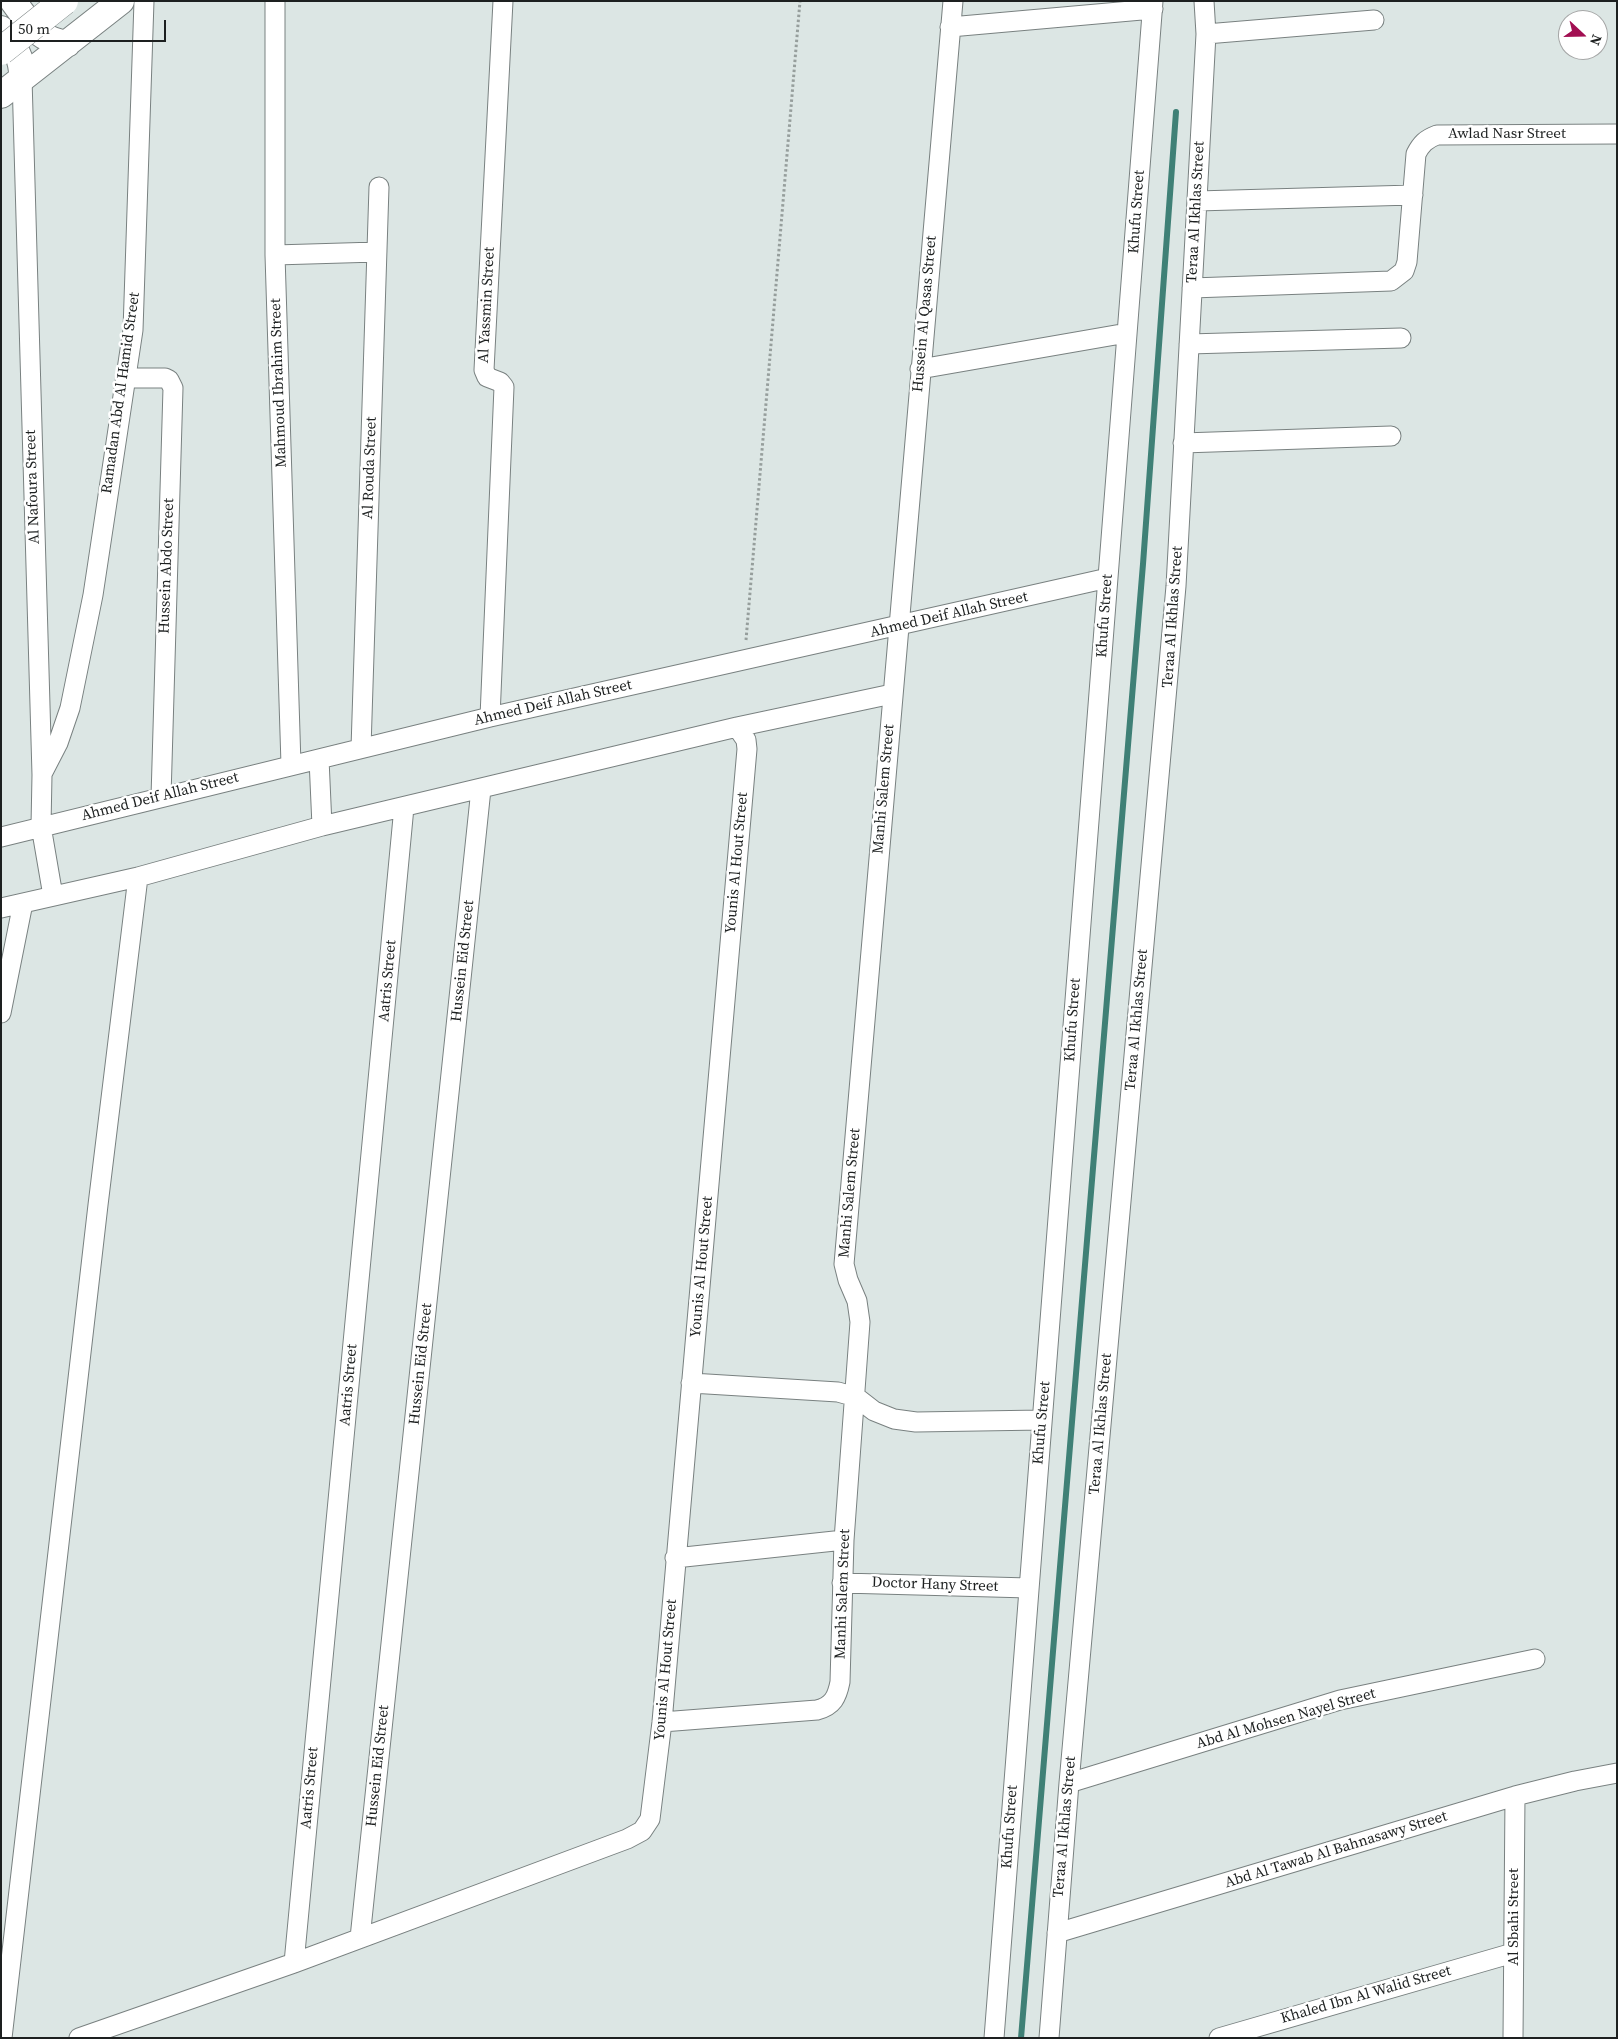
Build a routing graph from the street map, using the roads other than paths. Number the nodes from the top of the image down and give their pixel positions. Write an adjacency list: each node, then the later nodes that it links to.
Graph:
1 (13, 1): 14 (main road)
2 (64, 1): 15 (highway, bridge)
3 (121, 1): 14 (main road)
4 (144, 1): 29 (street, Ramadan Abd Al Hamid Street)
5 (275, 1): 23 (street, Mahmoud Ibrahim Street)
6 (503, 1): 35 (street, Al Yassmin Street)
7 (952, 1): 11 (street, Hussein Al Qasas Street)
8 (1204, 1): 13 (street, Teraa Al Ikhlas Street)
9 (1153, 5): 11 (street); 25 (street, Khufu Street)
10 (1374, 20): 13 (street)
11 (950, 27): 28 (street, Hussein Al Qasas Street)
12 (1, 29): 16 (main road)
13 (1206, 34): 21 (street, Teraa Al Ikhlas Street)
14 (67, 44): 16 (main road)
15 (1, 50)
16 (22, 78): 17 (main road); 40 (street, Al Nafoura Street)
17 (1, 95)
18 (1617, 134): 20 (street, Awlad Nasr Street)
19 (380, 187): 22 (street, Al Rouda Street)
20 (1413, 195): 21 (street); 24 (street, Awlad Nasr Street)
21 (1197, 201): 24 (street, Teraa Al Ikhlas Street)
22 (378, 252): 23 (street); 37 (street, Al Rouda Street)
23 (274, 255): 39 (street, Mahmoud Ibrahim Street)
24 (1192, 288): 27 (street, Teraa Al Ikhlas Street)
25 (1127, 333): 28 (street); 32 (street, Khufu Street)
26 (1401, 338): 27 (street)
27 (1189, 344): 31 (street, Teraa Al Ikhlas Street)
28 (920, 369): 33 (street, Hussein Al Qasas Street)
29 (125, 378): 40 (street, Ramadan Abd Al Hamid Street); 42 (street, Hussein Abdo Street)
30 (1392, 436): 31 (street)
31 (1183, 443): 62 (street, Teraa Al Ikhlas Street)
32 (1108, 578): 33 (street, Ahmed Deif Allah Street); 54 (street, Khufu Street)
33 (900, 627): 34 (street, Manhi Salem Street); 35 (street, Ahmed Deif Allah Street)
34 (892, 694): 36 (street); 53 (street, Manhi Salem Street)
35 (490, 717): 37 (street, Ahmed Deif Allah Street)
36 (737, 727): 41 (street); 52 (street, Younis Al Hout Street)
37 (361, 748): 38 (street, Ahmed Deif Allah Street)
38 (319, 759): 39 (street, Ahmed Deif Allah Street); 45 (street)
39 (291, 765): 42 (street, Ahmed Deif Allah Street)
40 (42, 775): 44 (street, Al Nafoura Street)
41 (481, 789): 43 (street); 65 (street, Hussein Eid Street)
42 (160, 797): 44 (street, Ahmed Deif Allah Street)
43 (404, 807): 45 (street); 67 (street, Aatris Street)
44 (41, 826): 46 (street, Ahmed Deif Allah Street); 48 (street, Al Nafoura Street)
45 (322, 826): 47 (street)
46 (1, 837)
47 (138, 877): 48 (street); 68 (street)
48 (52, 896): 49 (street)
49 (23, 903): 50 (street); 51 (street)
50 (1, 908)
51 (1, 1013)
52 (692, 1383): 53 (street); 56 (street, Younis Al Hout Street)
53 (856, 1398): 54 (street); 55 (street, Manhi Salem Street)
54 (1042, 1420): 58 (street, Khufu Street)
55 (844, 1540): 56 (street); 57 (street, Manhi Salem Street)
56 (675, 1558): 60 (street, Younis Al Hout Street)
57 (842, 1583): 58 (street, Doctor Hany Street); 60 (street, Manhi Salem Street)
58 (1029, 1588): 70 (street, Khufu Street)
59 (1535, 1659): 62 (street, Abd Al Mohsen Nayel Street)
60 (662, 1722): 65 (street, Younis Al Hout Street)
61 (1617, 1773): 63 (street, Abd Al Tawab Al Bahnasawy Street)
62 (1069, 1783): 64 (street, Teraa Al Ikhlas Street)
63 (1514, 1796): 64 (street, Abd Al Tawab Al Bahnasawy Street); 66 (street, Al Sbahi Street)
64 (1057, 1934): 71 (street, Teraa Al Ikhlas Street)
65 (360, 1938): 67 (street)
66 (1514, 1953): 72 (street, Khaled Ibn Al Walid Street); 73 (street, Al Sbahi Street)
67 (294, 1962): 69 (street)
68 (2, 2038)
69 (79, 2038)
70 (994, 2038)
71 (1049, 2038)
72 (1219, 2038)
73 (1513, 2038)

